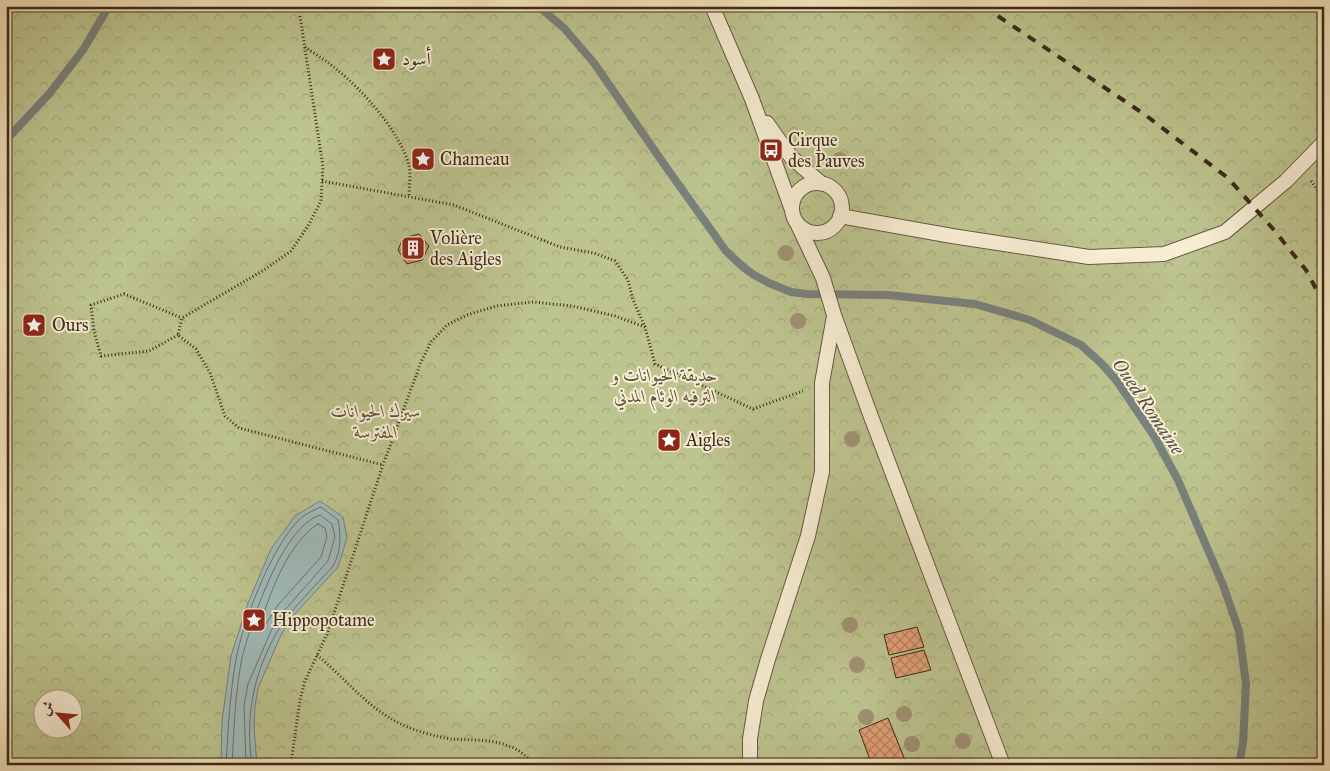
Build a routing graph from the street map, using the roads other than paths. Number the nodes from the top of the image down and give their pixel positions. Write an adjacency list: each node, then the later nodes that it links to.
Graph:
1 (712, 6): 2 (lane)
2 (752, 100): 4 (lane); 5 (lane)
3 (1324, 142): 6 (lane)
4 (822, 184): 5 (lane); 6 (lane)
5 (794, 216): 6 (lane); 7 (lane)
6 (840, 216)
7 (834, 315): 8 (lane); 9 (lane)
8 (750, 765)
9 (1003, 765)

